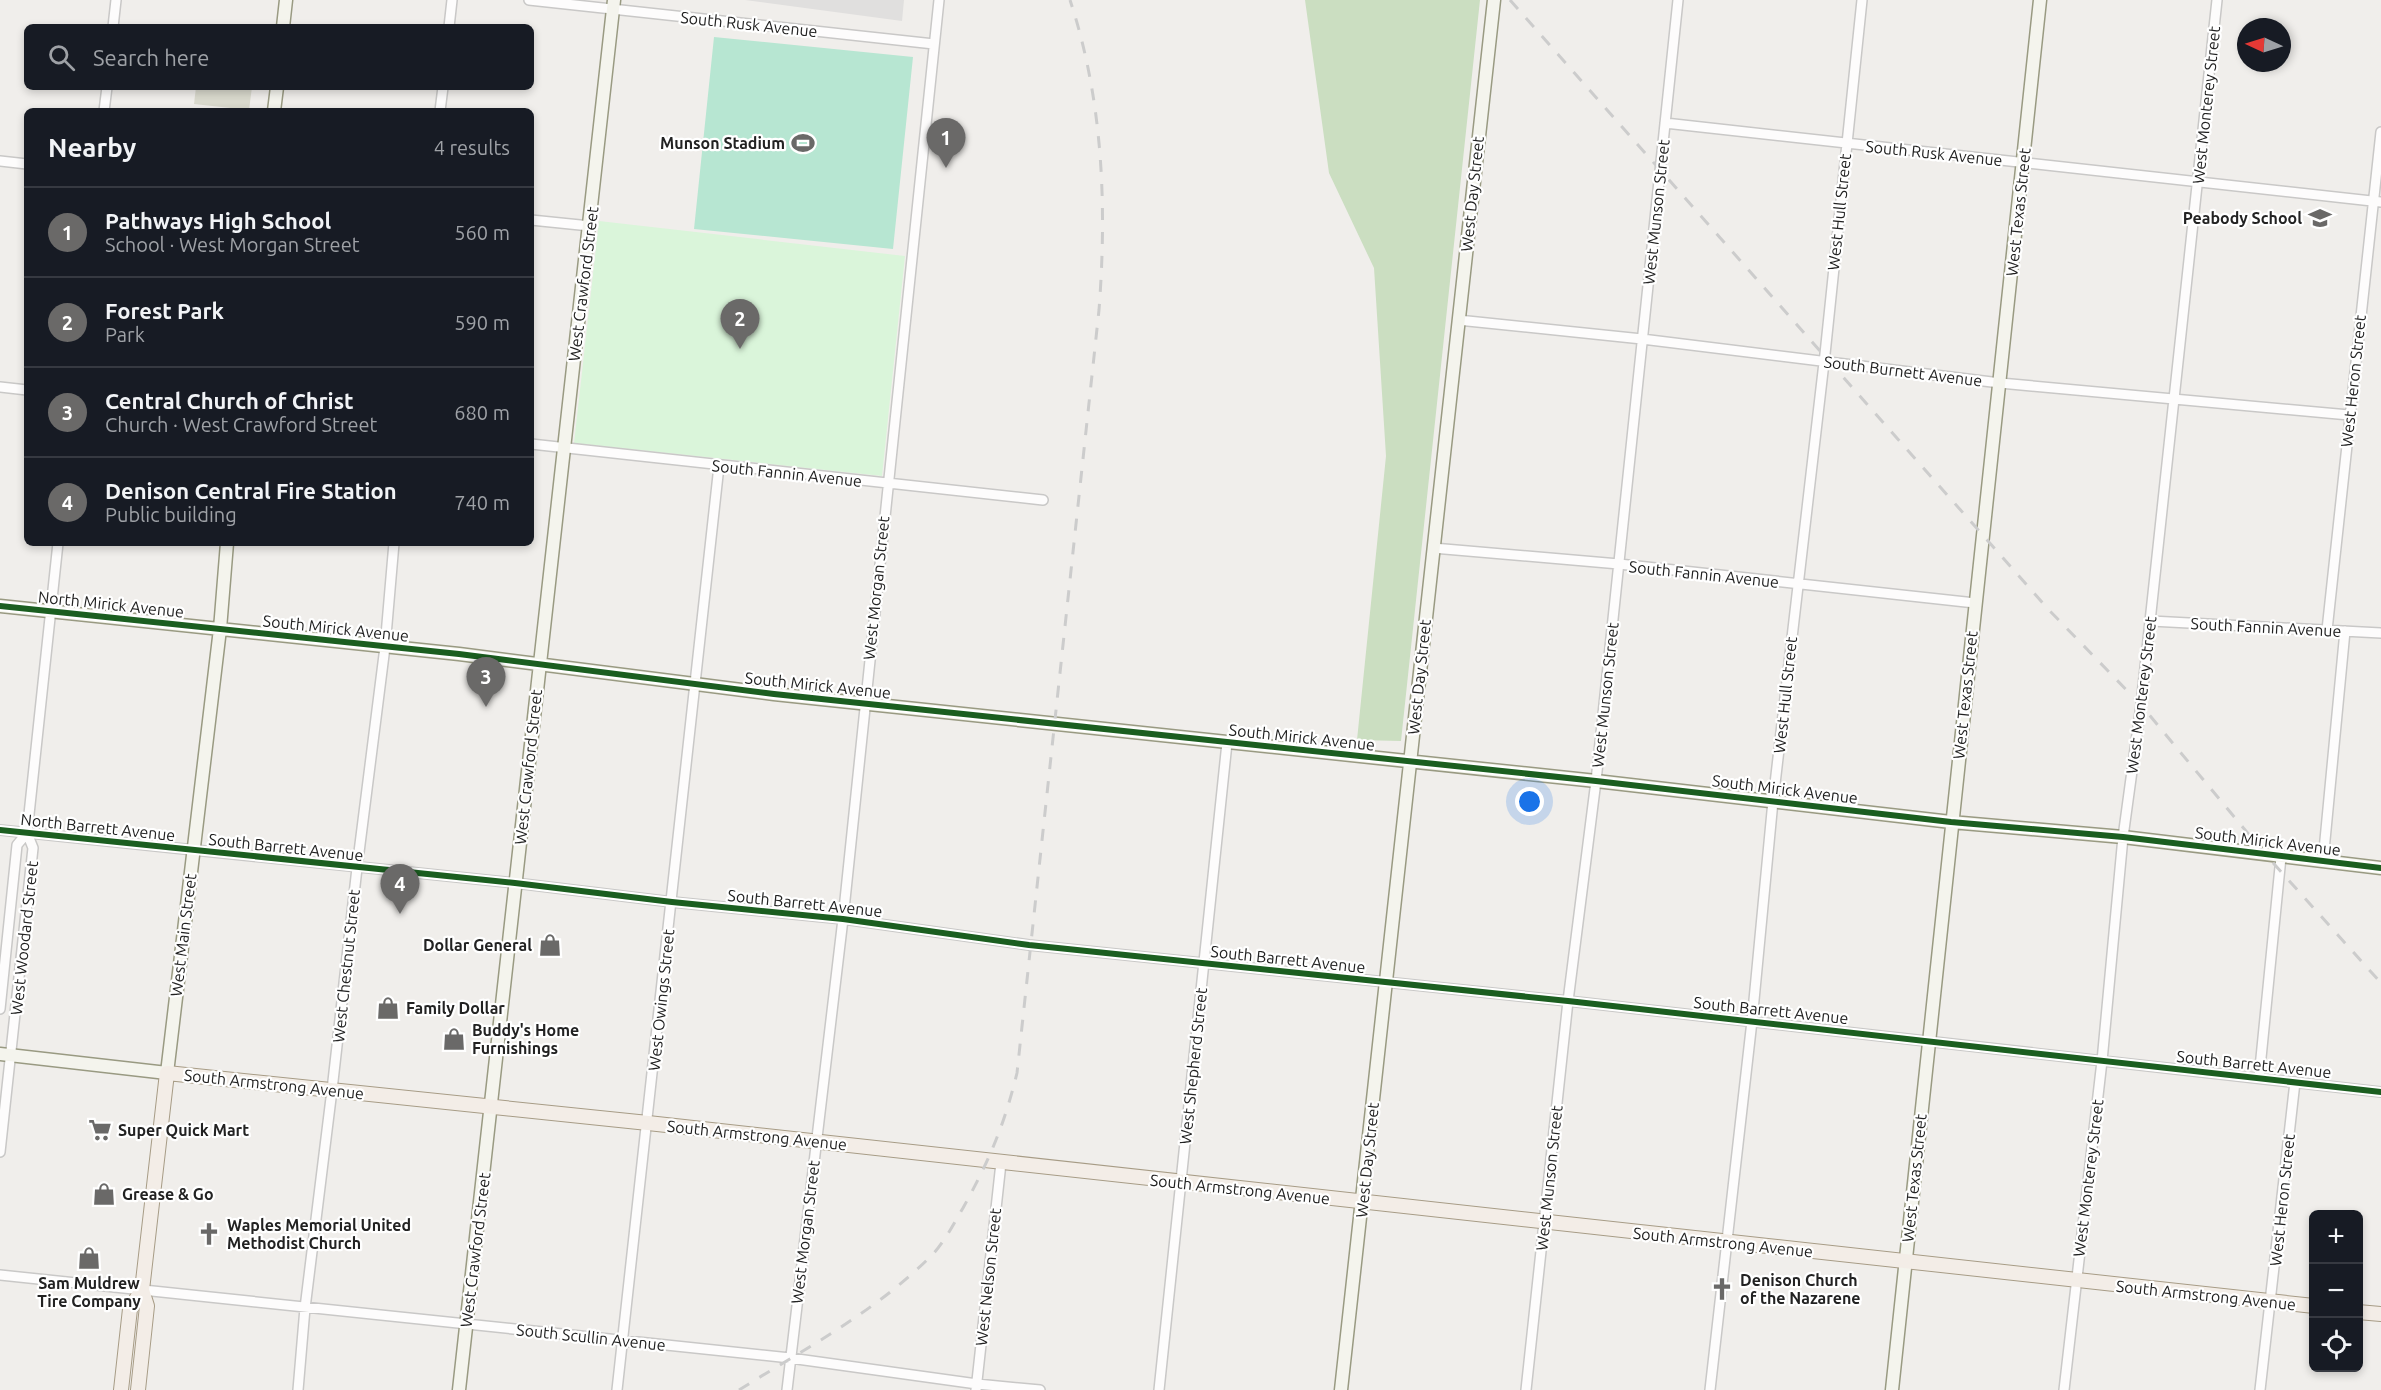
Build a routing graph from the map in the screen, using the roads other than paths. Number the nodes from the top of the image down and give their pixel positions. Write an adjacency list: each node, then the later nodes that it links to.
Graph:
1 (116, 0): 12 (street)
2 (286, 0): 13 (street)
3 (452, 0): 14 (street)
4 (529, 0): 11 (street, South Rusk Avenue)
5 (939, 0): 15 (street, West Morgan Street)
6 (1494, 0): 32 (street, West Day Street)
7 (1678, 0): 22 (street, West Munson Street)
8 (1862, 0): 24 (street, West Hull Street)
9 (2040, 0): 26 (street, West Texas Street)
10 (2217, 0): 28 (street, West Monterey Street)
11 (613, 5): 15 (street, South Rusk Avenue); 31 (street, West Crawford Street)
12 (114, 24)
13 (283, 24)
14 (449, 24)
15 (934, 44): 43 (street, West Morgan Street)
16 (107, 90): 19 (street)
17 (277, 90): 20 (street)
18 (442, 90): 21 (street)
19 (104, 108)
20 (274, 108)
21 (440, 108)
22 (1665, 123): 24 (street, South Rusk Avenue); 33 (street, West Munson Street)
23 (2381, 132): 29 (street, West Heron Street)
24 (1846, 144): 26 (street, South Rusk Avenue); 34 (street, West Hull Street)
25 (0, 161): 27 (street)
26 (2023, 162): 28 (street, South Rusk Avenue); 35 (street, West Texas Street)
27 (24, 164)
28 (2198, 181): 29 (street, South Rusk Avenue); 38 (street, West Monterey Street)
29 (2377, 201): 39 (street, West Heron Street)
30 (534, 220): 31 (street)
31 (590, 226): 41 (street, West Crawford Street)
32 (1458, 320): 33 (street, South Burnett Avenue); 48 (street, West Day Street)
33 (1642, 339): 34 (street, South Burnett Avenue); 49 (street, West Munson Street)
34 (1824, 363): 35 (street, South Burnett Avenue); 50 (street, West Hull Street)
35 (2000, 382): 38 (street, South Burnett Avenue); 51 (street, West Texas Street)
36 (0, 387): 37 (street)
37 (24, 390)
38 (2173, 398): 39 (street, South Burnett Avenue); 54 (street, West Monterey Street)
39 (2349, 415): 56 (street, West Heron Street)
40 (534, 444): 41 (street, South Fannin Avenue)
41 (563, 448): 42 (street, South Fannin Avenue); 60 (street, West Crawford Street)
42 (719, 466): 43 (street, South Fannin Avenue); 61 (street, West Owings Street)
43 (887, 483): 44 (street, South Fannin Avenue); 62 (street, West Morgan Street)
44 (1043, 500)
45 (58, 546): 53 (street, West Woodard Street)
46 (227, 546): 55 (street, West Main Street)
47 (394, 546): 59 (street, West Chestnut Street)
48 (1433, 548): 49 (street, South Fannin Avenue); 64 (street, West Day Street)
49 (1619, 564): 50 (street, South Fannin Avenue); 65 (street, West Munson Street)
50 (1798, 584): 51 (street, South Fannin Avenue); 66 (street, West Hull Street)
51 (1975, 603): 67 (street, West Texas Street)
52 (0, 606): 53 (street, North Mirick Avenue)
53 (50, 611): 55 (street, North Mirick Avenue); 69 (street, West Woodard Street)
54 (2151, 621): 56 (street, South Fannin Avenue); 70 (street, West Monterey Street)
55 (220, 629): 59 (street, South Mirick Avenue); 71 (street, West Main Street)
56 (2326, 630): 57 (street, South Fannin Avenue)
57 (2345, 631): 58 (street, South Fannin Avenue); 73 (street)
58 (2381, 633)
59 (385, 647): 60 (street, South Mirick Avenue); 74 (street, West Chestnut Street)
60 (539, 665): 61 (street, South Mirick Avenue); 76 (street, West Crawford Street)
61 (696, 684): 62 (street, South Mirick Avenue); 77 (street, West Owings Street)
62 (864, 704): 63 (street, South Mirick Avenue); 78 (street, West Morgan Street)
63 (1227, 743): 64 (street, South Mirick Avenue); 79 (street, West Shepherd Street)
64 (1410, 762): 65 (street, South Mirick Avenue); 80 (street, West Day Street)
65 (1596, 781): 66 (street, South Mirick Avenue); 81 (street, West Munson Street)
66 (1773, 801): 67 (street, South Mirick Avenue); 83 (street, West Hull Street)
67 (1952, 822): 70 (street, South Mirick Avenue); 84 (street, West Texas Street)
68 (0, 830): 69 (street, North Barrett Avenue)
69 (27, 833): 71 (street, North Barrett Avenue); 82 (street, West Woodard Street); 85 (street, West Woodard Street)
70 (2123, 837): 72 (street, South Mirick Avenue); 86 (street, West Monterey Street)
71 (193, 851): 74 (street, South Barrett Avenue); 87 (street, West Main Street)
72 (2281, 857): 73 (street, South Mirick Avenue); 88 (street)
73 (2323, 861): 75 (street, South Mirick Avenue)
74 (357, 868): 76 (street, South Barrett Avenue); 90 (street, West Chestnut Street)
75 (2381, 868)
76 (515, 883): 77 (street, South Barrett Avenue); 92 (street, West Crawford Street)
77 (672, 903): 78 (street, South Barrett Avenue); 93 (street, West Owings Street)
78 (843, 919): 79 (street, South Barrett Avenue); 94 (street, West Morgan Street)
79 (1204, 963): 80 (street, South Barrett Avenue); 97 (street, West Shepherd Street)
80 (1387, 983): 81 (street, South Barrett Avenue); 98 (street, West Day Street)
81 (1568, 1001): 83 (street, South Barrett Avenue); 99 (street, West Munson Street)
82 (0, 1009)
83 (1752, 1022): 84 (street, South Barrett Avenue); 100 (street, West Hull Street)
84 (1928, 1041): 86 (street, South Barrett Avenue); 101 (street, West Texas Street)
85 (6, 1055): 87 (street); 95 (street, West Woodard Street)
86 (2102, 1061): 88 (street, South Barrett Avenue); 103 (street, West Monterey Street)
87 (167, 1073): 90 (main road, South Armstrong Avenue); 104 (main road, West Main Street)
88 (2259, 1078): 89 (street, South Barrett Avenue)
89 (2295, 1082): 91 (street, South Barrett Avenue); 105 (street, West Heron Street)
90 (333, 1090): 92 (main road, South Armstrong Avenue); 107 (street, West Chestnut Street)
91 (2381, 1092)
92 (492, 1107): 93 (main road, South Armstrong Avenue); 110 (street, West Crawford Street)
93 (648, 1123): 94 (main road, South Armstrong Avenue); 111 (street, West Owings Street)
94 (816, 1142): 96 (main road, South Armstrong Avenue); 112 (street, West Morgan Street)
95 (0, 1152)
96 (1001, 1163): 97 (main road, South Armstrong Avenue); 113 (street, West Nelson Street)
97 (1180, 1183): 98 (main road, South Armstrong Avenue); 121 (street, West Shepherd Street)
98 (1363, 1201): 99 (main road, South Armstrong Avenue); 122 (street, West Day Street)
99 (1544, 1222): 100 (main road, South Armstrong Avenue); 123 (street, West Munson Street)
100 (1727, 1242): 101 (main road, South Armstrong Avenue); 124 (street, West Hull Street)
101 (1905, 1263): 103 (main road, South Armstrong Avenue); 125 (street, West Texas Street)
102 (0, 1275): 104 (street, South Scullin Avenue)
103 (2077, 1281): 105 (main road, South Armstrong Avenue); 126 (street, West Monterey Street)
104 (142, 1290): 107 (street, South Scullin Avenue); 114 (main road, West Main Street); 115 (main road, West Main Street)
105 (2271, 1301): 106 (main road, South Armstrong Avenue); 127 (street, West Heron Street)
106 (2309, 1306)
107 (305, 1308): 110 (street, South Scullin Avenue); 116 (street, West Chestnut Street)
108 (2363, 1312): 109 (main road)
109 (2381, 1314)
110 (466, 1324): 111 (street, South Scullin Avenue); 117 (street, West Crawford Street)
111 (622, 1341): 112 (street, South Scullin Avenue); 118 (street, West Owings Street)
112 (790, 1358): 113 (street, South Scullin Avenue); 119 (street, West Morgan Street)
113 (976, 1387): 120 (street, South Scullin Avenue)
114 (121, 1390)
115 (138, 1390)
116 (298, 1390)
117 (459, 1390)
118 (617, 1390)
119 (787, 1390)
120 (1040, 1390)
121 (1159, 1390)
122 (1341, 1390)
123 (1526, 1390)
124 (1710, 1390)
125 (1892, 1390)
126 (2064, 1390)
127 (2260, 1390)

